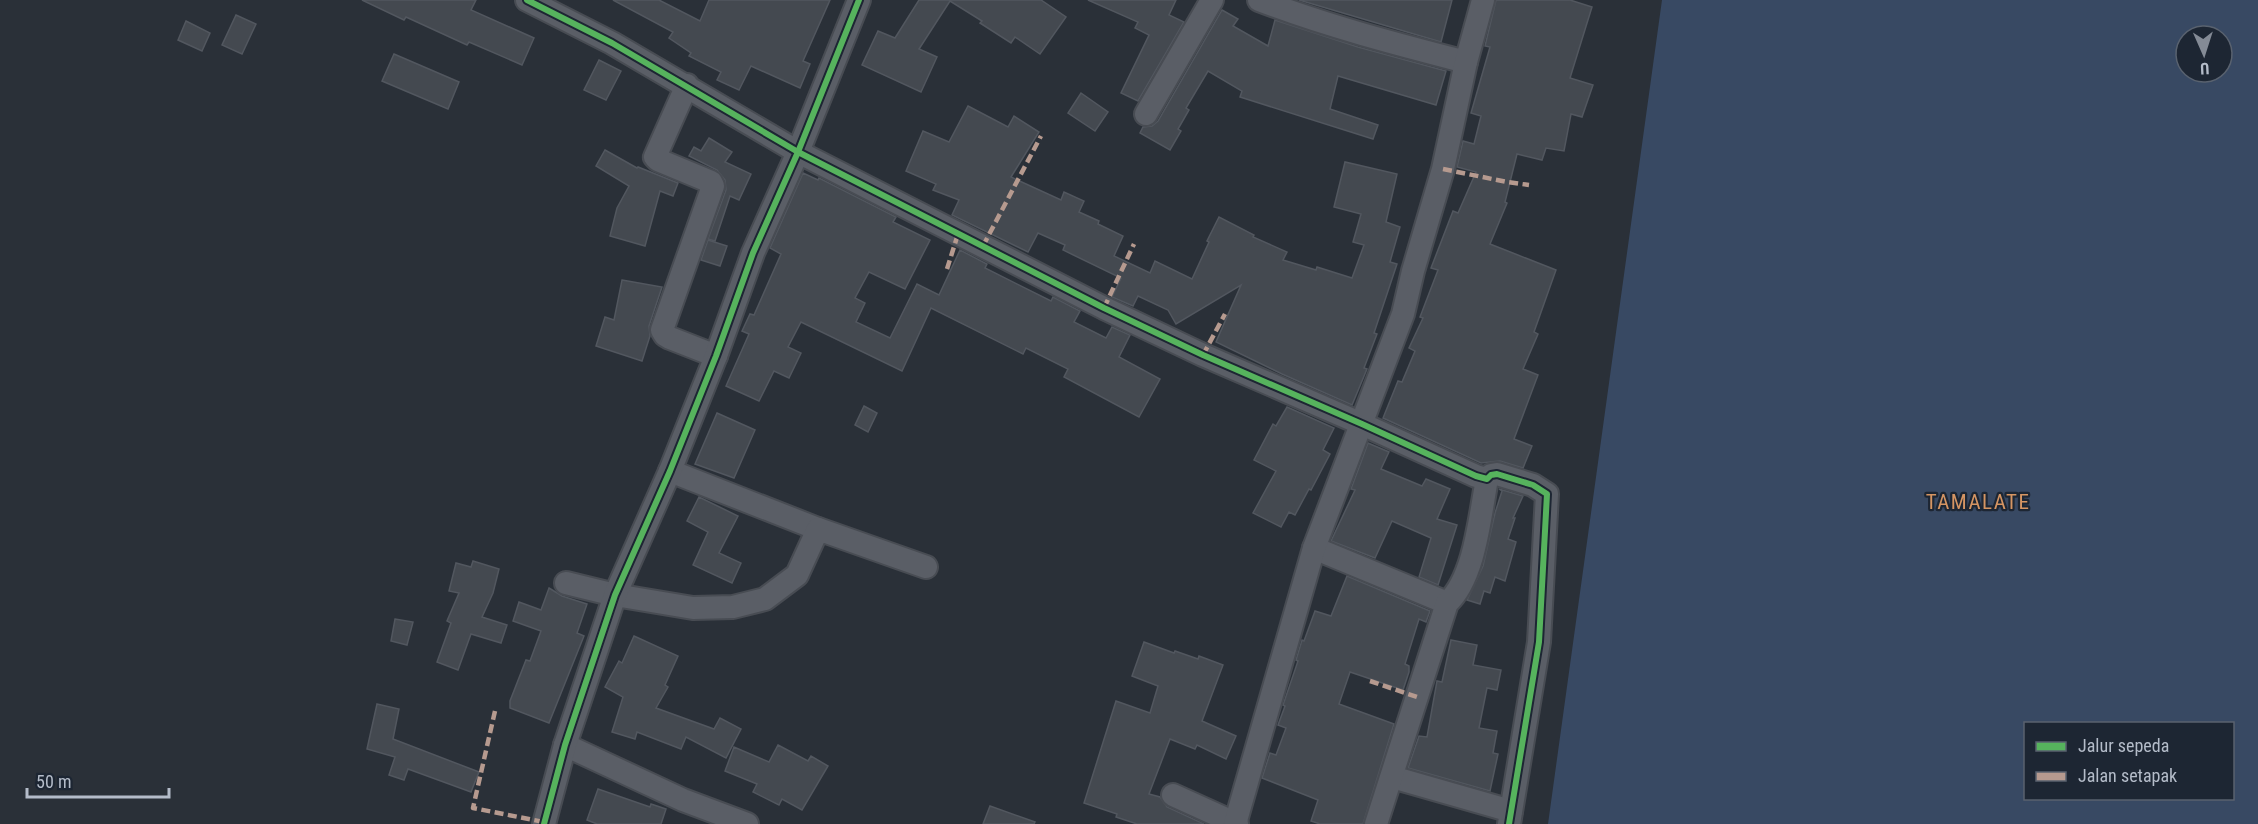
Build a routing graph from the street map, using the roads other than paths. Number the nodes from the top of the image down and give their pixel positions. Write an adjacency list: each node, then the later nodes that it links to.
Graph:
1 (527, 0): 7 (street)
2 (859, 0): 9 (street)
3 (1212, 0): 8 (street)
4 (1259, 0): 6 (street)
5 (1483, 0): 6 (street)
6 (1466, 62): 11 (street)
7 (687, 85): 9 (street); 10 (street)
8 (1146, 114)
9 (798, 152): 10 (street); 11 (street)
10 (716, 356): 12 (street)
11 (1362, 424): 13 (street); 15 (street)
12 (670, 471): 14 (street); 18 (street)
13 (1488, 479): 19 (street); 23 (street)
14 (818, 529): 16 (street); 18 (street)
15 (1314, 548): 19 (street); 26 (street)
16 (926, 567)
17 (566, 583): 18 (street)
18 (615, 595): 20 (street)
19 (1447, 603): 21 (street)
20 (566, 745): 24 (street); 25 (street)
21 (1392, 777): 23 (street); 27 (street)
22 (1173, 795): 26 (street)
23 (1510, 817)
24 (544, 824)
25 (747, 824)
26 (1236, 824)
27 (1376, 824)

